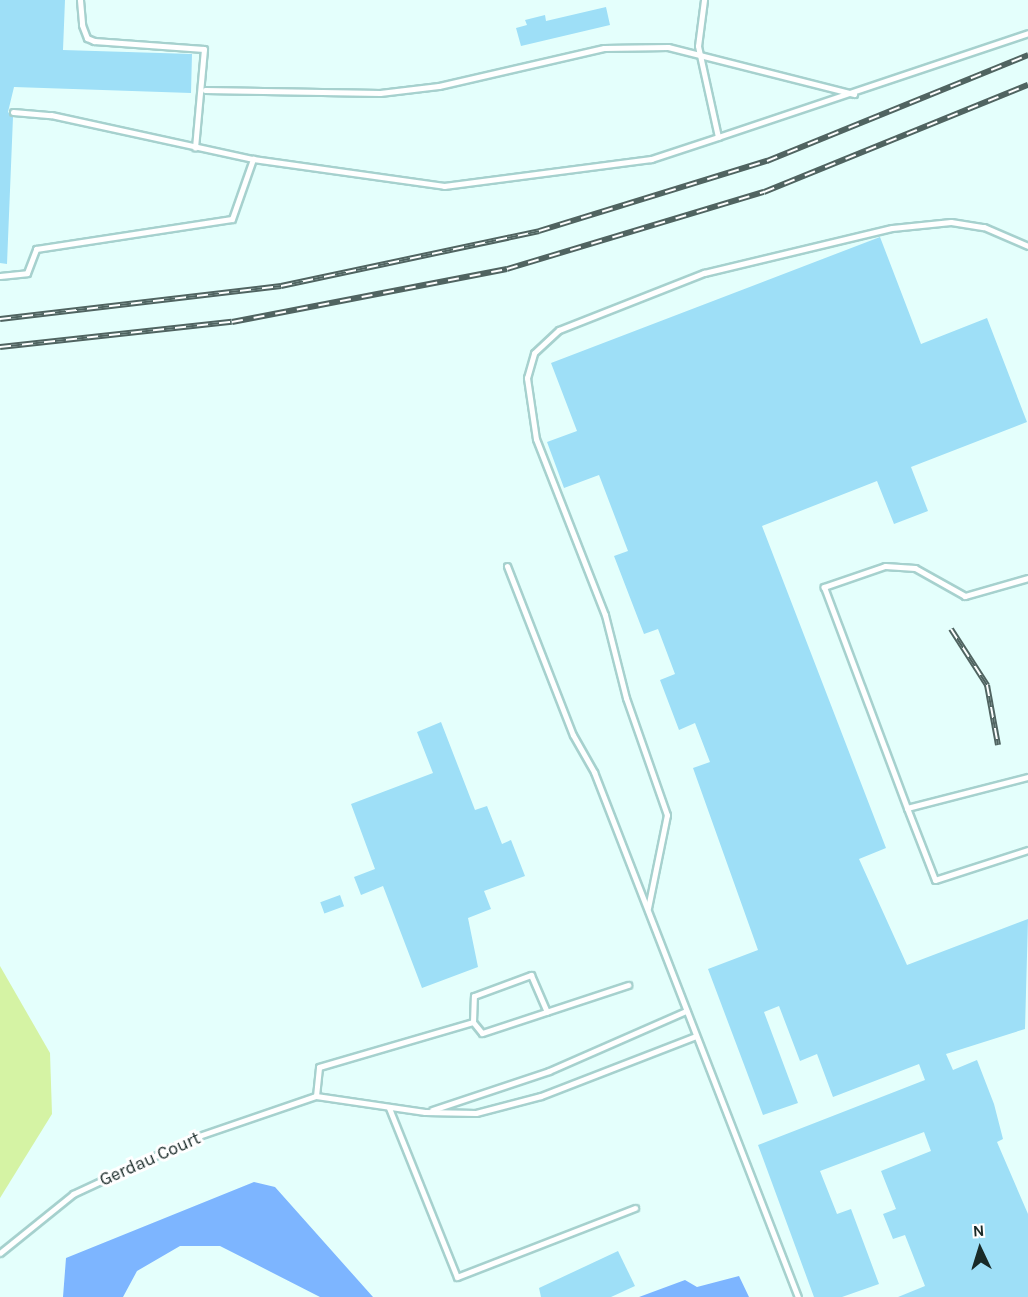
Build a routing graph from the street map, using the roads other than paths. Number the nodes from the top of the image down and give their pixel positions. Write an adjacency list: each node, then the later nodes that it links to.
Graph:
1 (80, 0): 5 (lane)
2 (704, 0): 4 (lane)
3 (1028, 33): 6 (lane)
4 (700, 56): 5 (lane); 6 (lane); 8 (lane)
5 (205, 90): 9 (lane)
6 (854, 94): 8 (lane)
7 (13, 112): 9 (lane)
8 (718, 137): 10 (lane)
9 (195, 148): 10 (lane)
10 (253, 159): 12 (lane)
11 (1028, 246): 18 (lane)
12 (0, 276)
13 (507, 566): 18 (lane)
14 (1028, 578): 16 (lane)
15 (1028, 777): 16 (lane)
16 (907, 808): 17 (lane)
17 (1028, 850)
18 (648, 908): 20 (lane)
19 (628, 985): 21 (lane)
20 (686, 1011): 23 (lane); 26 (lane)
21 (547, 1012): 22 (lane); 22 (lane)
22 (473, 1022): 24 (lane)
23 (696, 1035): 26 (lane); 29 (lane)
24 (316, 1096): 25 (lane); 28 (lane, Gerdau Court)
25 (389, 1108): 26 (lane); 27 (lane)
26 (425, 1112)
27 (635, 1208)
28 (0, 1253)
29 (798, 1297)

